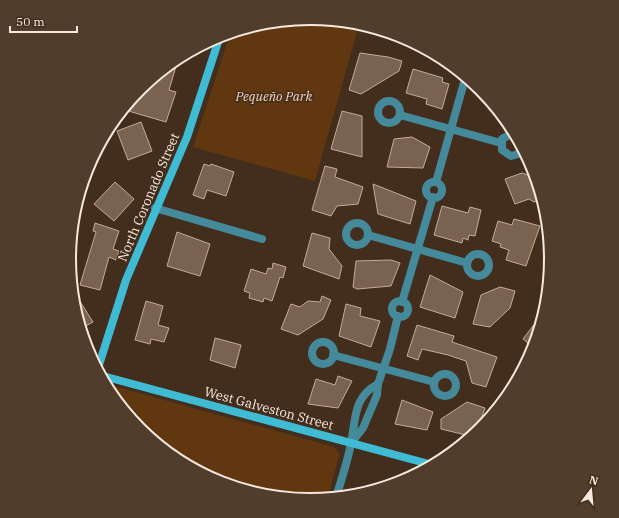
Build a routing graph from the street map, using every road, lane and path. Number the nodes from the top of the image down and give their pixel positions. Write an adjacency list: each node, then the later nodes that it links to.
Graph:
1 (217, 44): 8 (street, North Coronado Street)
2 (464, 83): 4 (street)
3 (400, 114): 4 (street)
4 (451, 129): 6 (street); 11 (street)
5 (508, 135): 6 (street)
6 (501, 143): 7 (street)
7 (518, 153)
8 (155, 208): 10 (street); 14 (street, North Coronado Street)
9 (368, 236): 11 (street)
10 (262, 239)
11 (417, 249): 12 (street); 15 (street)
12 (467, 263)
13 (333, 355): 15 (street)
14 (100, 362)
15 (383, 369): 17 (street); 18 (street)
16 (108, 377): 21 (street, West Galveston Street)
17 (434, 382)
18 (378, 384): 19 (street); 20 (street)
19 (358, 405): 20 (street); 21 (street)
20 (369, 410): 21 (street)
21 (351, 443): 22 (street, West Galveston Street); 23 (street)
22 (424, 463)
23 (338, 491)

